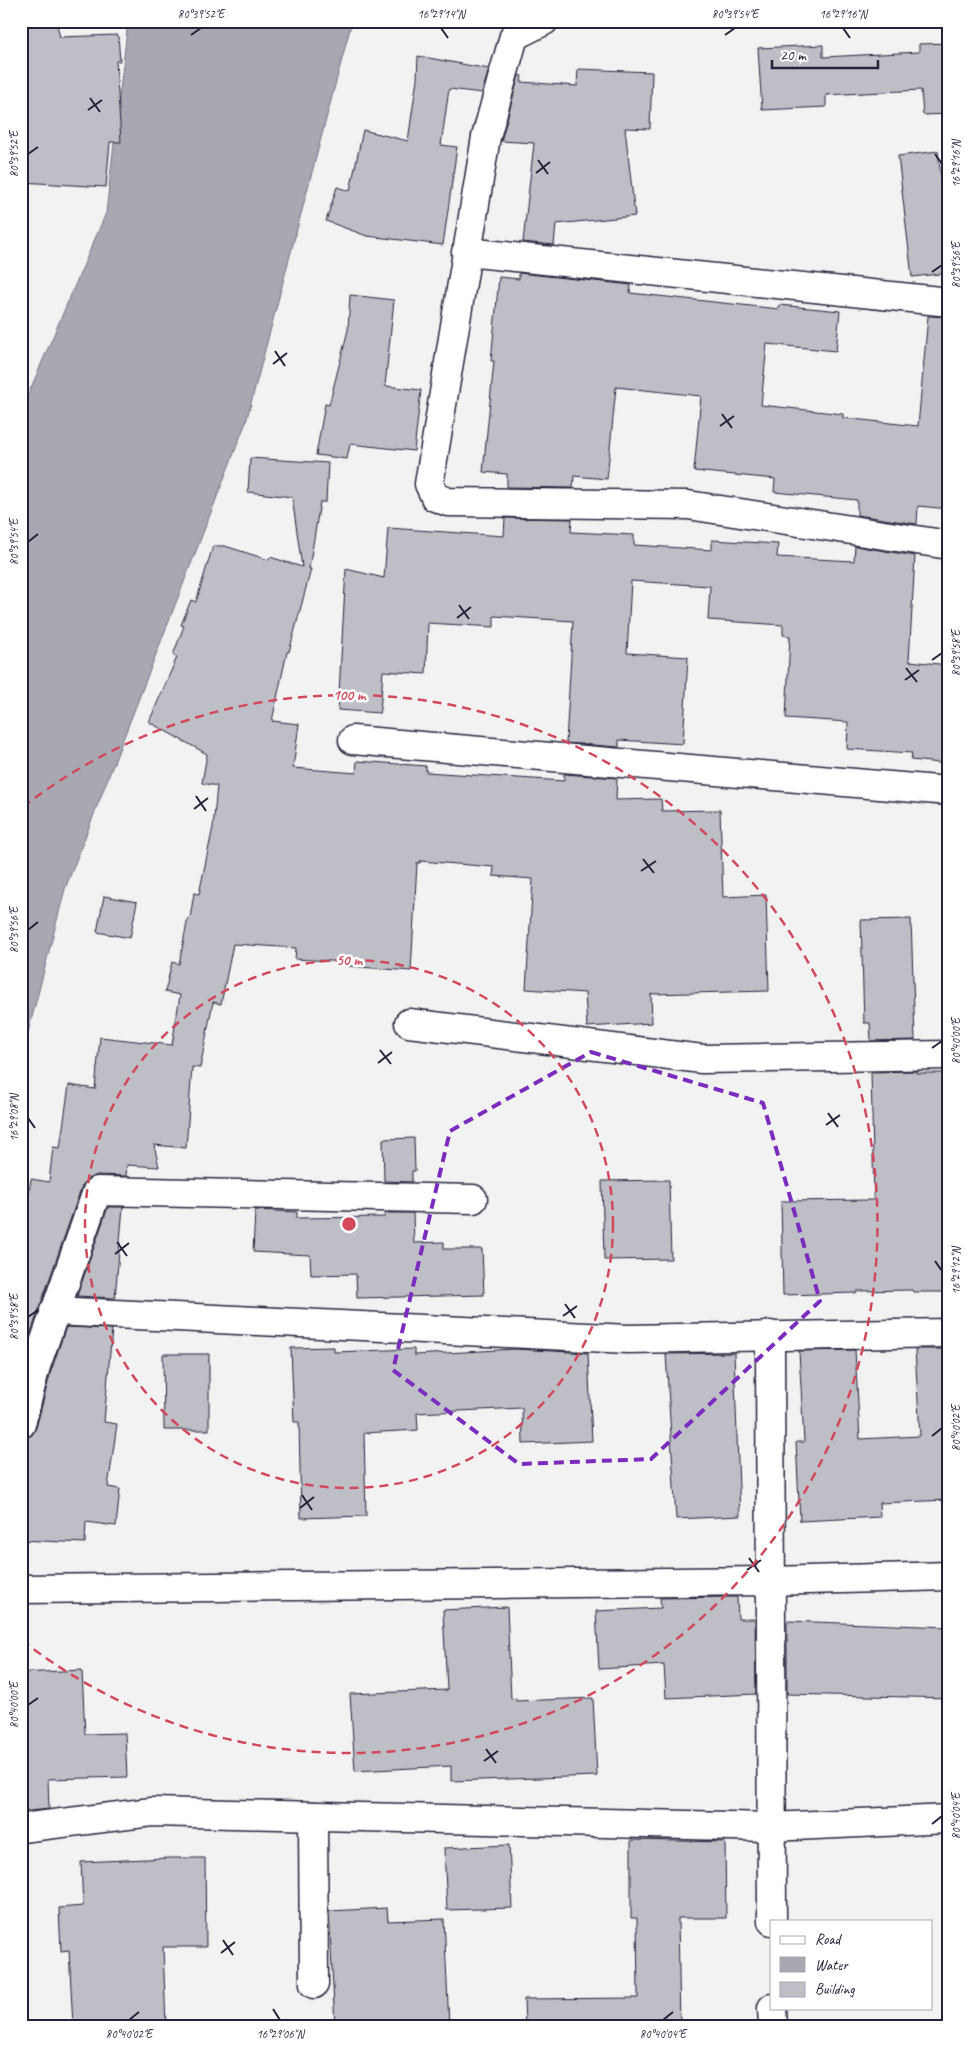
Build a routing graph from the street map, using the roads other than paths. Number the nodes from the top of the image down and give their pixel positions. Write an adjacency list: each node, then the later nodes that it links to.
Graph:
1 (544, 21): 2 (street)
2 (466, 252): 3 (street); 4 (street)
3 (949, 302)
4 (949, 546)
5 (353, 740): 6 (street)
6 (949, 791)
7 (409, 1023): 8 (street)
8 (949, 1055)
9 (474, 1199): 10 (street)
10 (54, 1311): 12 (street); 13 (street)
11 (949, 1333): 12 (street)
12 (770, 1335): 15 (street)
13 (21, 1424)
14 (949, 1576): 15 (street)
15 (771, 1581): 16 (street); 19 (street)
16 (21, 1589)
17 (313, 1816): 19 (street); 20 (street); 22 (street)
18 (949, 1819): 19 (street)
19 (772, 1827): 21 (street)
20 (21, 1828)
21 (772, 1920)
22 (314, 1984)
23 (772, 2010): 24 (street)
24 (772, 2026)

